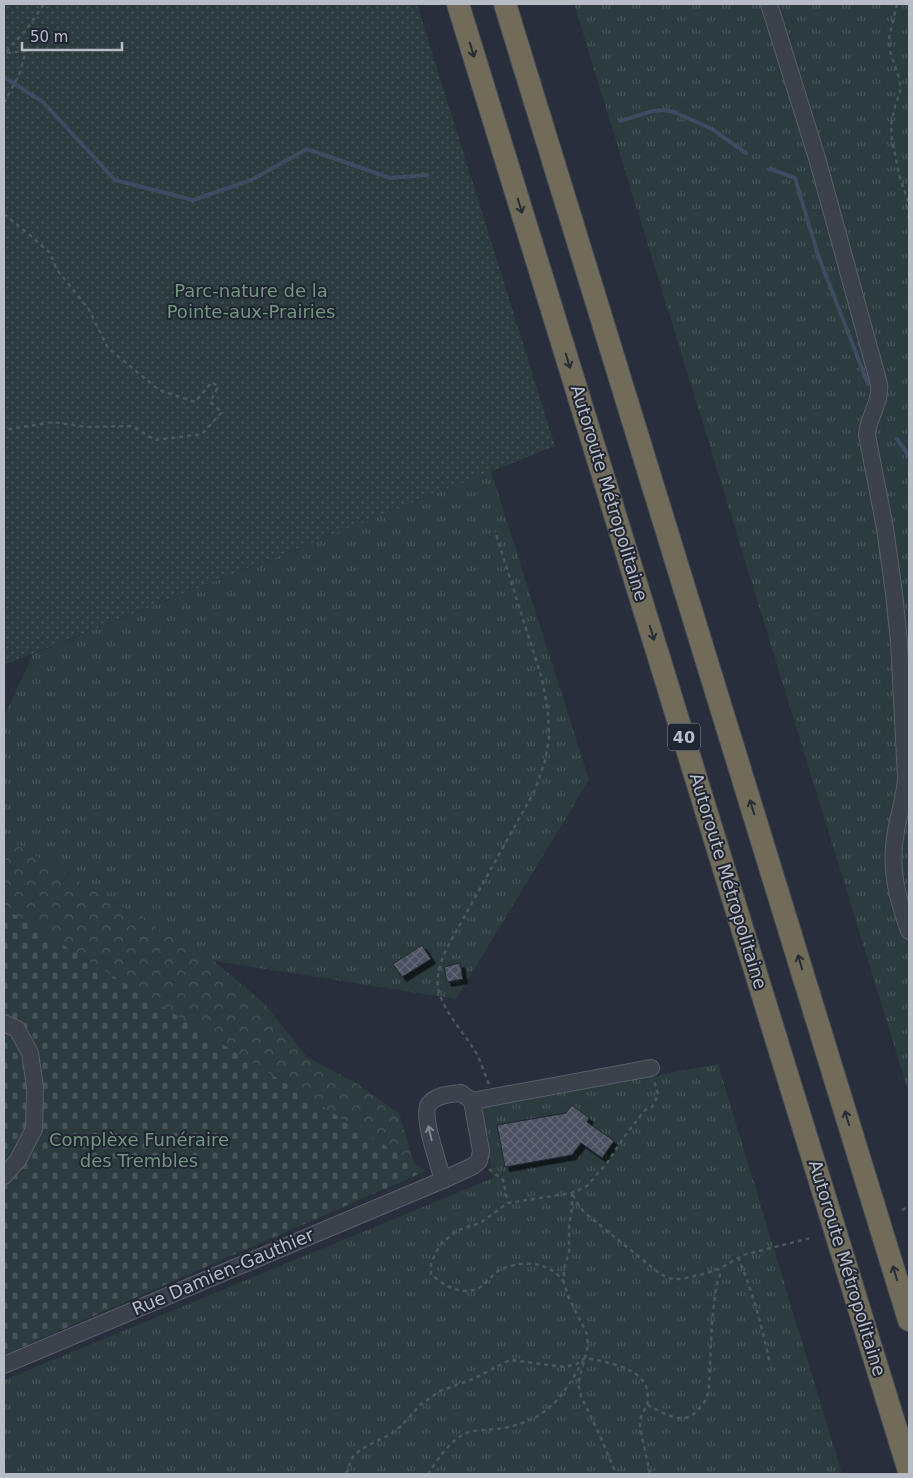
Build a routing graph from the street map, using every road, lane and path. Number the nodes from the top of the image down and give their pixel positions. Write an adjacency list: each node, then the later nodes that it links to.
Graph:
1 (44, 4): 6 (path)
2 (458, 4): 32 (highway, Autoroute Métropolitaine / 40, one-way to 32)
3 (506, 4): 27 (highway, 40, one-way to 3)
4 (769, 4): 11 (street)
5 (897, 4): 8 (path)
6 (4, 104)
7 (4, 214): 9 (path)
8 (909, 222)
9 (4, 430)
10 (495, 531): 14 (path)
11 (909, 931)
12 (4, 1022): 17 (street)
13 (652, 1068): 14 (street); 19 (path)
14 (494, 1097): 15 (street)
15 (472, 1101): 16 (street); 18 (street, one-way to 15)
16 (479, 1161): 18 (street, Rue Damien-Gauthier); 20 (path)
17 (4, 1176)
18 (443, 1180): 30 (street, Rue Damien-Gauthier)
19 (572, 1193): 20 (path); 25 (path); 26 (path)
20 (508, 1203): 26 (path)
21 (909, 1207): 22 (path)
22 (902, 1210)
23 (811, 1238): 24 (path)
24 (738, 1257): 25 (path); 29 (path)
25 (719, 1269): 31 (path)
26 (564, 1284): 28 (path)
27 (909, 1320)
28 (585, 1358): 31 (path); 33 (path); 34 (path); 35 (path)
29 (770, 1364)
30 (4, 1365)
31 (647, 1405): 36 (path)
32 (909, 1471)
33 (346, 1474)
34 (428, 1474)
35 (616, 1474)
36 (650, 1474)

